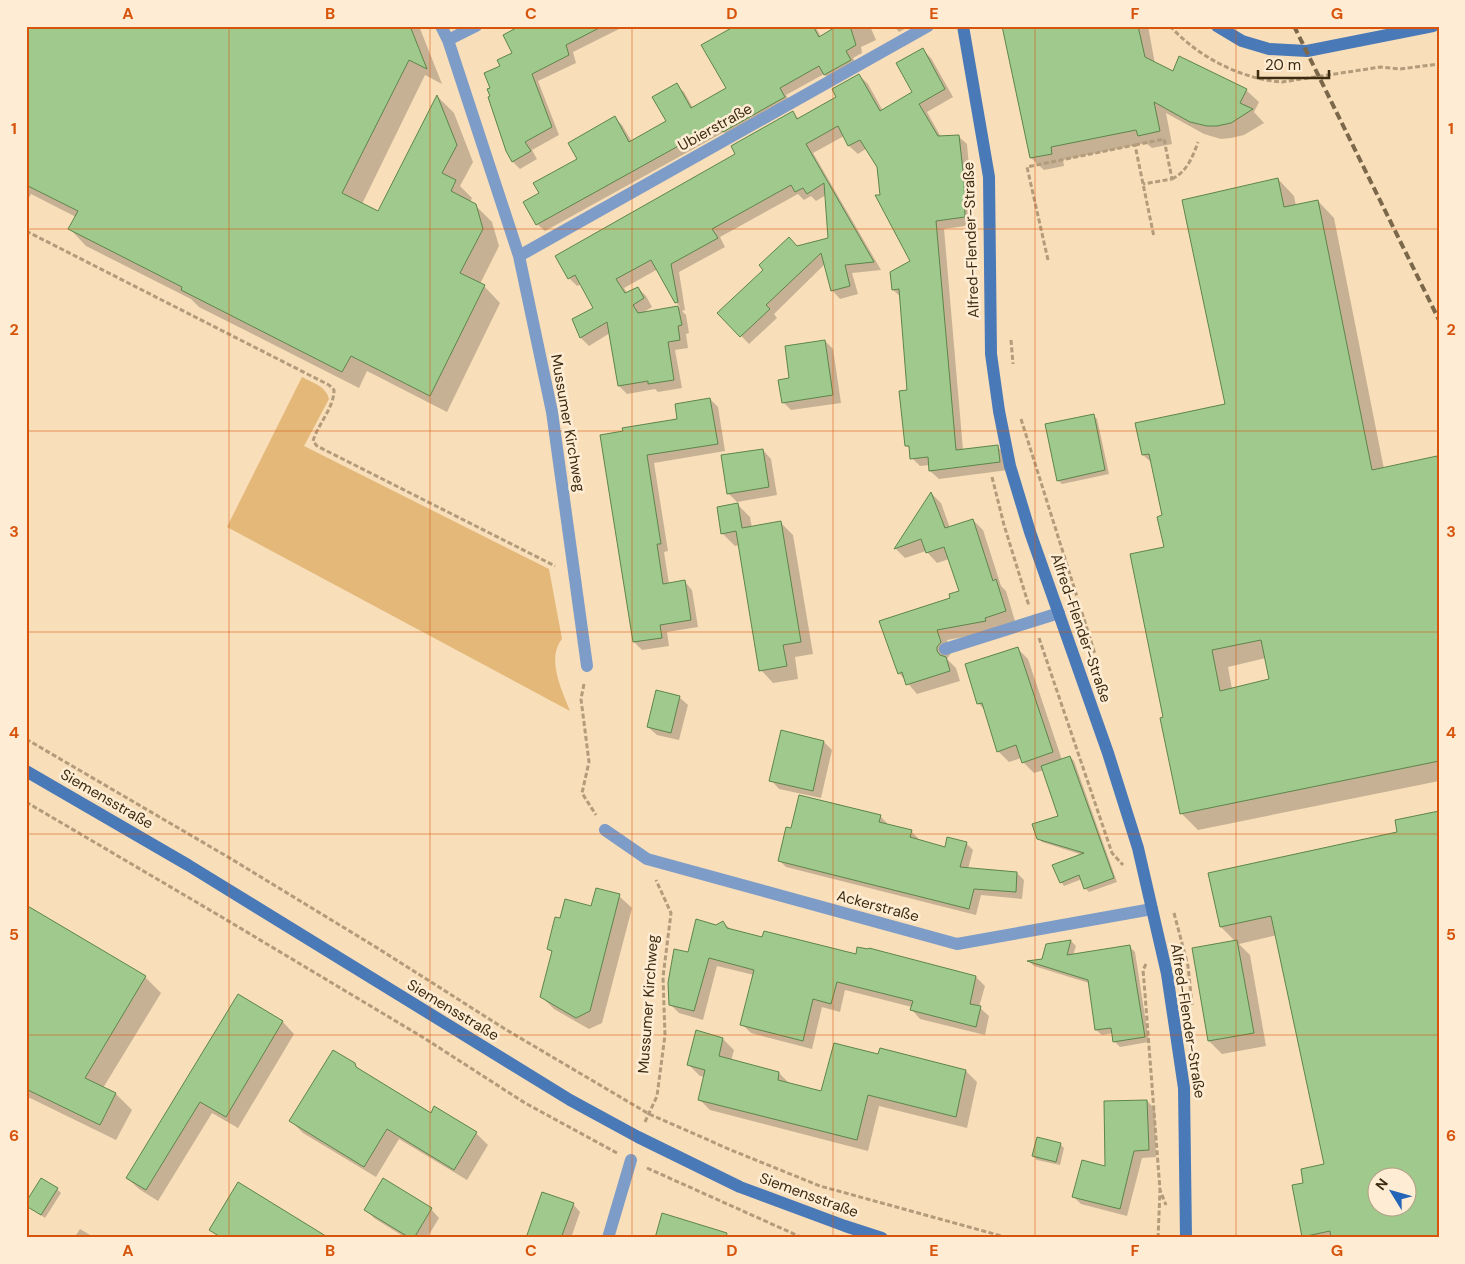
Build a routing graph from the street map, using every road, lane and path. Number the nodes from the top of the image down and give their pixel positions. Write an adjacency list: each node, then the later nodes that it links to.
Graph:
1 (442, 26): 7 (street, Mussumer Kirchweg)
2 (476, 26): 7 (street)
3 (928, 26): 14 (street, Ubierstraße)
4 (964, 26): 20 (street, Alfred-Flender-Straße)
5 (1217, 26): 6 (street)
6 (1433, 26)
7 (448, 40): 14 (street, Mussumer Kirchweg)
8 (1198, 142): 10 (path)
9 (1135, 145): 10 (path); 11 (path); 15 (path)
10 (1172, 179): 11 (path)
11 (1143, 184): 13 (path)
12 (26, 231): 19 (path)
13 (1154, 237)
14 (519, 256): 19 (street, Mussumer Kirchweg)
15 (1048, 260)
16 (1011, 335): 17 (path)
17 (1013, 372)
18 (1018, 410): 22 (path)
19 (576, 576): 23 (street, Mussumer Kirchweg)
20 (1059, 613): 21 (street); 30 (street, Alfred-Flender-Straße)
21 (945, 649)
22 (1097, 661)
23 (588, 666): 27 (path)
24 (26, 739): 32 (path)
25 (26, 771): 33 (street, Siemensstraße)
26 (26, 802): 34 (path)
27 (605, 830): 28 (street, Ackerstraße)
28 (647, 859): 30 (street, Ackerstraße); 32 (path, Mussumer Kirchweg)
29 (1172, 906): 31 (path)
30 (1152, 909): 41 (street, Alfred-Flender-Straße)
31 (1193, 1014)
32 (649, 1114): 33 (path, Mussumer Kirchweg); 39 (path)
33 (638, 1137): 38 (street, Siemensstraße)
34 (631, 1160): 36 (street); 37 (path)
35 (1160, 1190): 40 (path)
36 (608, 1238)
37 (803, 1238)
38 (882, 1238)
39 (1009, 1238)
40 (1158, 1238)
41 (1186, 1238)

